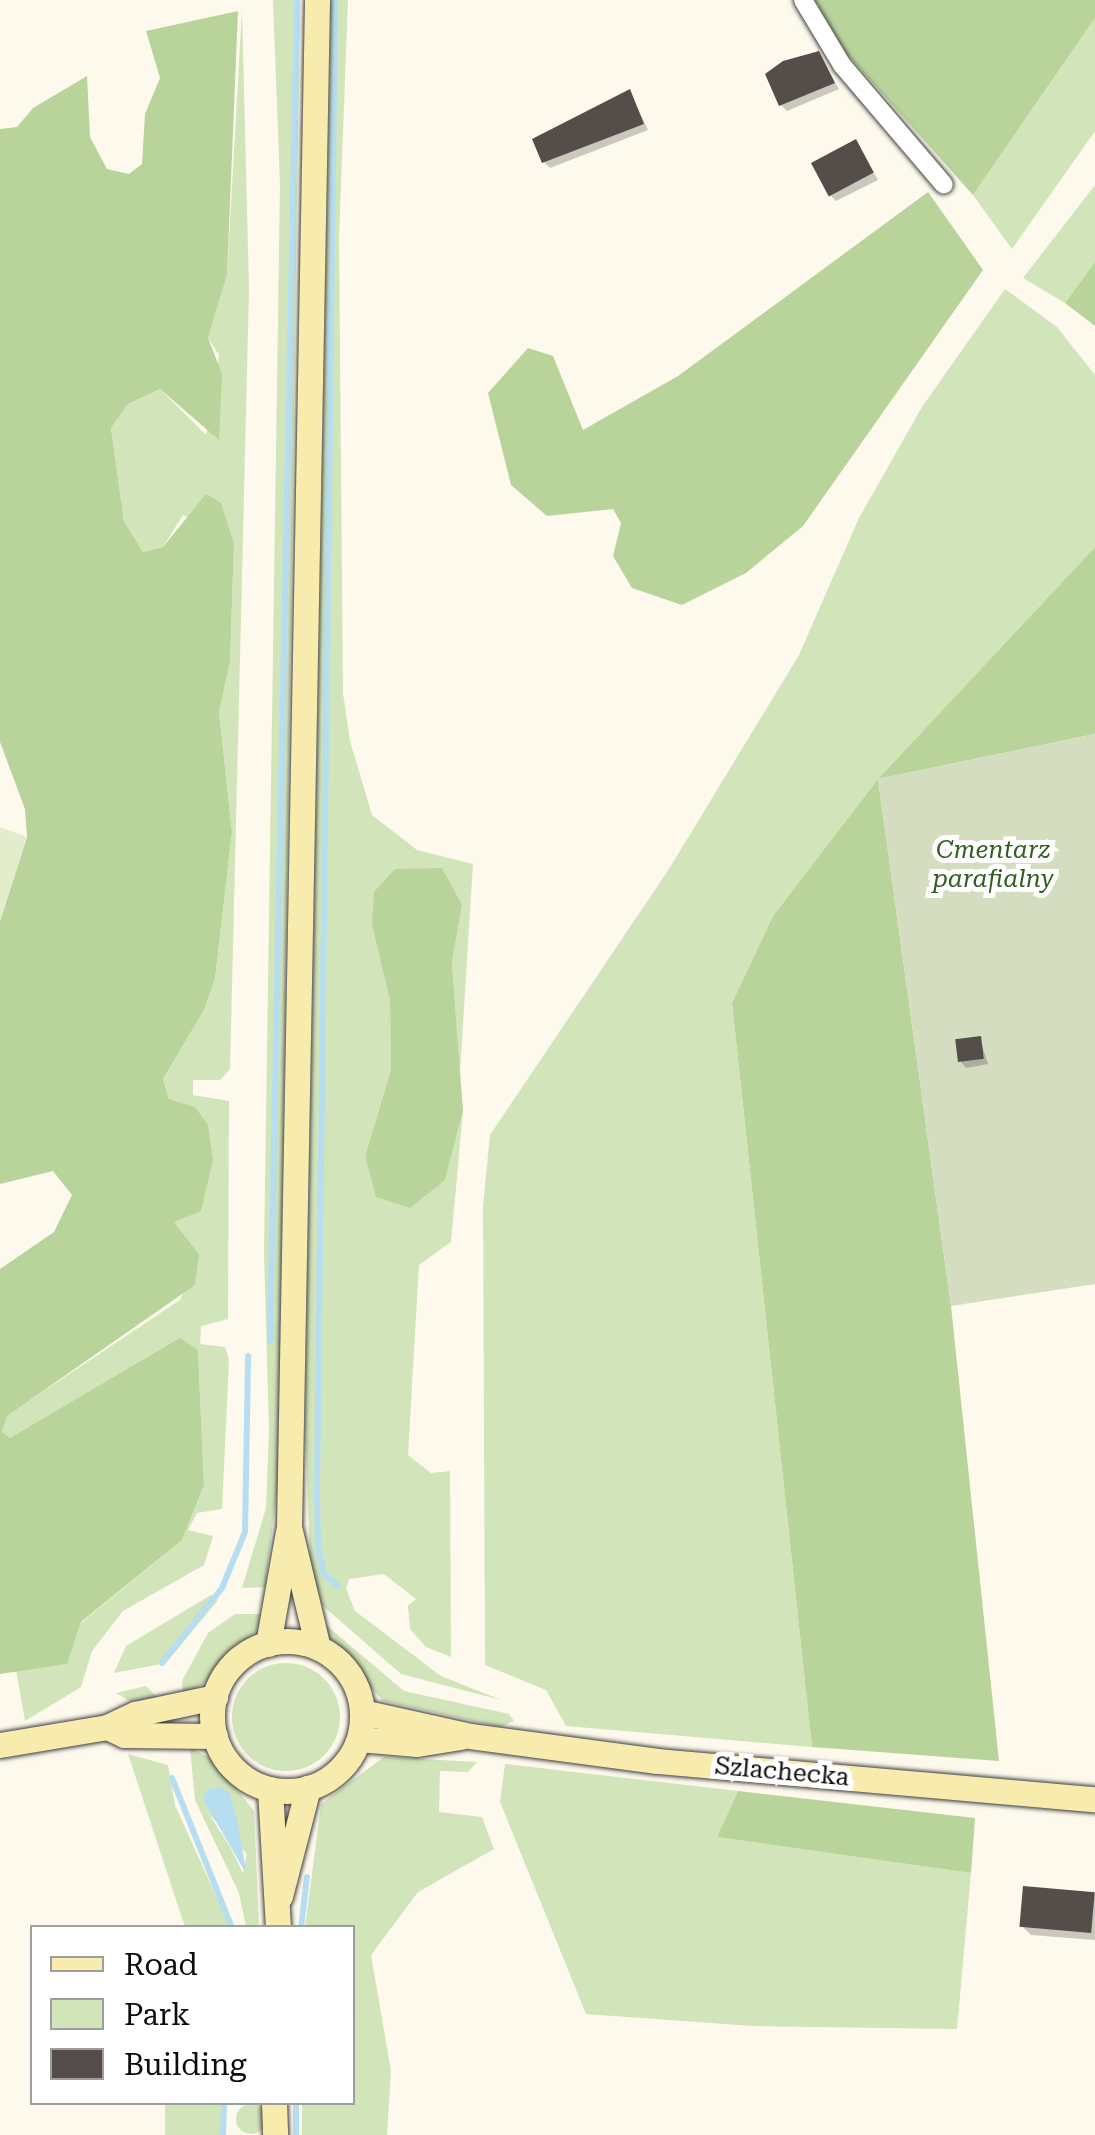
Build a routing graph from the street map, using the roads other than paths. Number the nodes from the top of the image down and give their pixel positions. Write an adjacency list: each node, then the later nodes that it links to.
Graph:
1 (317, 0): 4 (main road)
2 (803, 0): 3 (street)
3 (944, 185)
4 (289, 1527): 5 (main road); 6 (main road)
5 (268, 1644): 6 (main road); 7 (main road)
6 (318, 1648): 8 (main road)
7 (215, 1697): 9 (main road); 10 (main road)
8 (362, 1712): 11 (main road, Szlachecka); 12 (main road)
9 (108, 1727): 10 (main road); 13 (main road)
10 (215, 1736): 15 (main road)
11 (470, 1736): 12 (main road, Szlachecka); 16 (main road, Szlachecka)
12 (359, 1739): 14 (main road)
13 (0, 1745)
14 (308, 1788): 15 (main road); 17 (main road)
15 (270, 1789): 17 (main road)
16 (1095, 1799)
17 (279, 1901): 18 (main road)
18 (278, 1925)
19 (274, 2105): 20 (main road)
20 (275, 2135)

